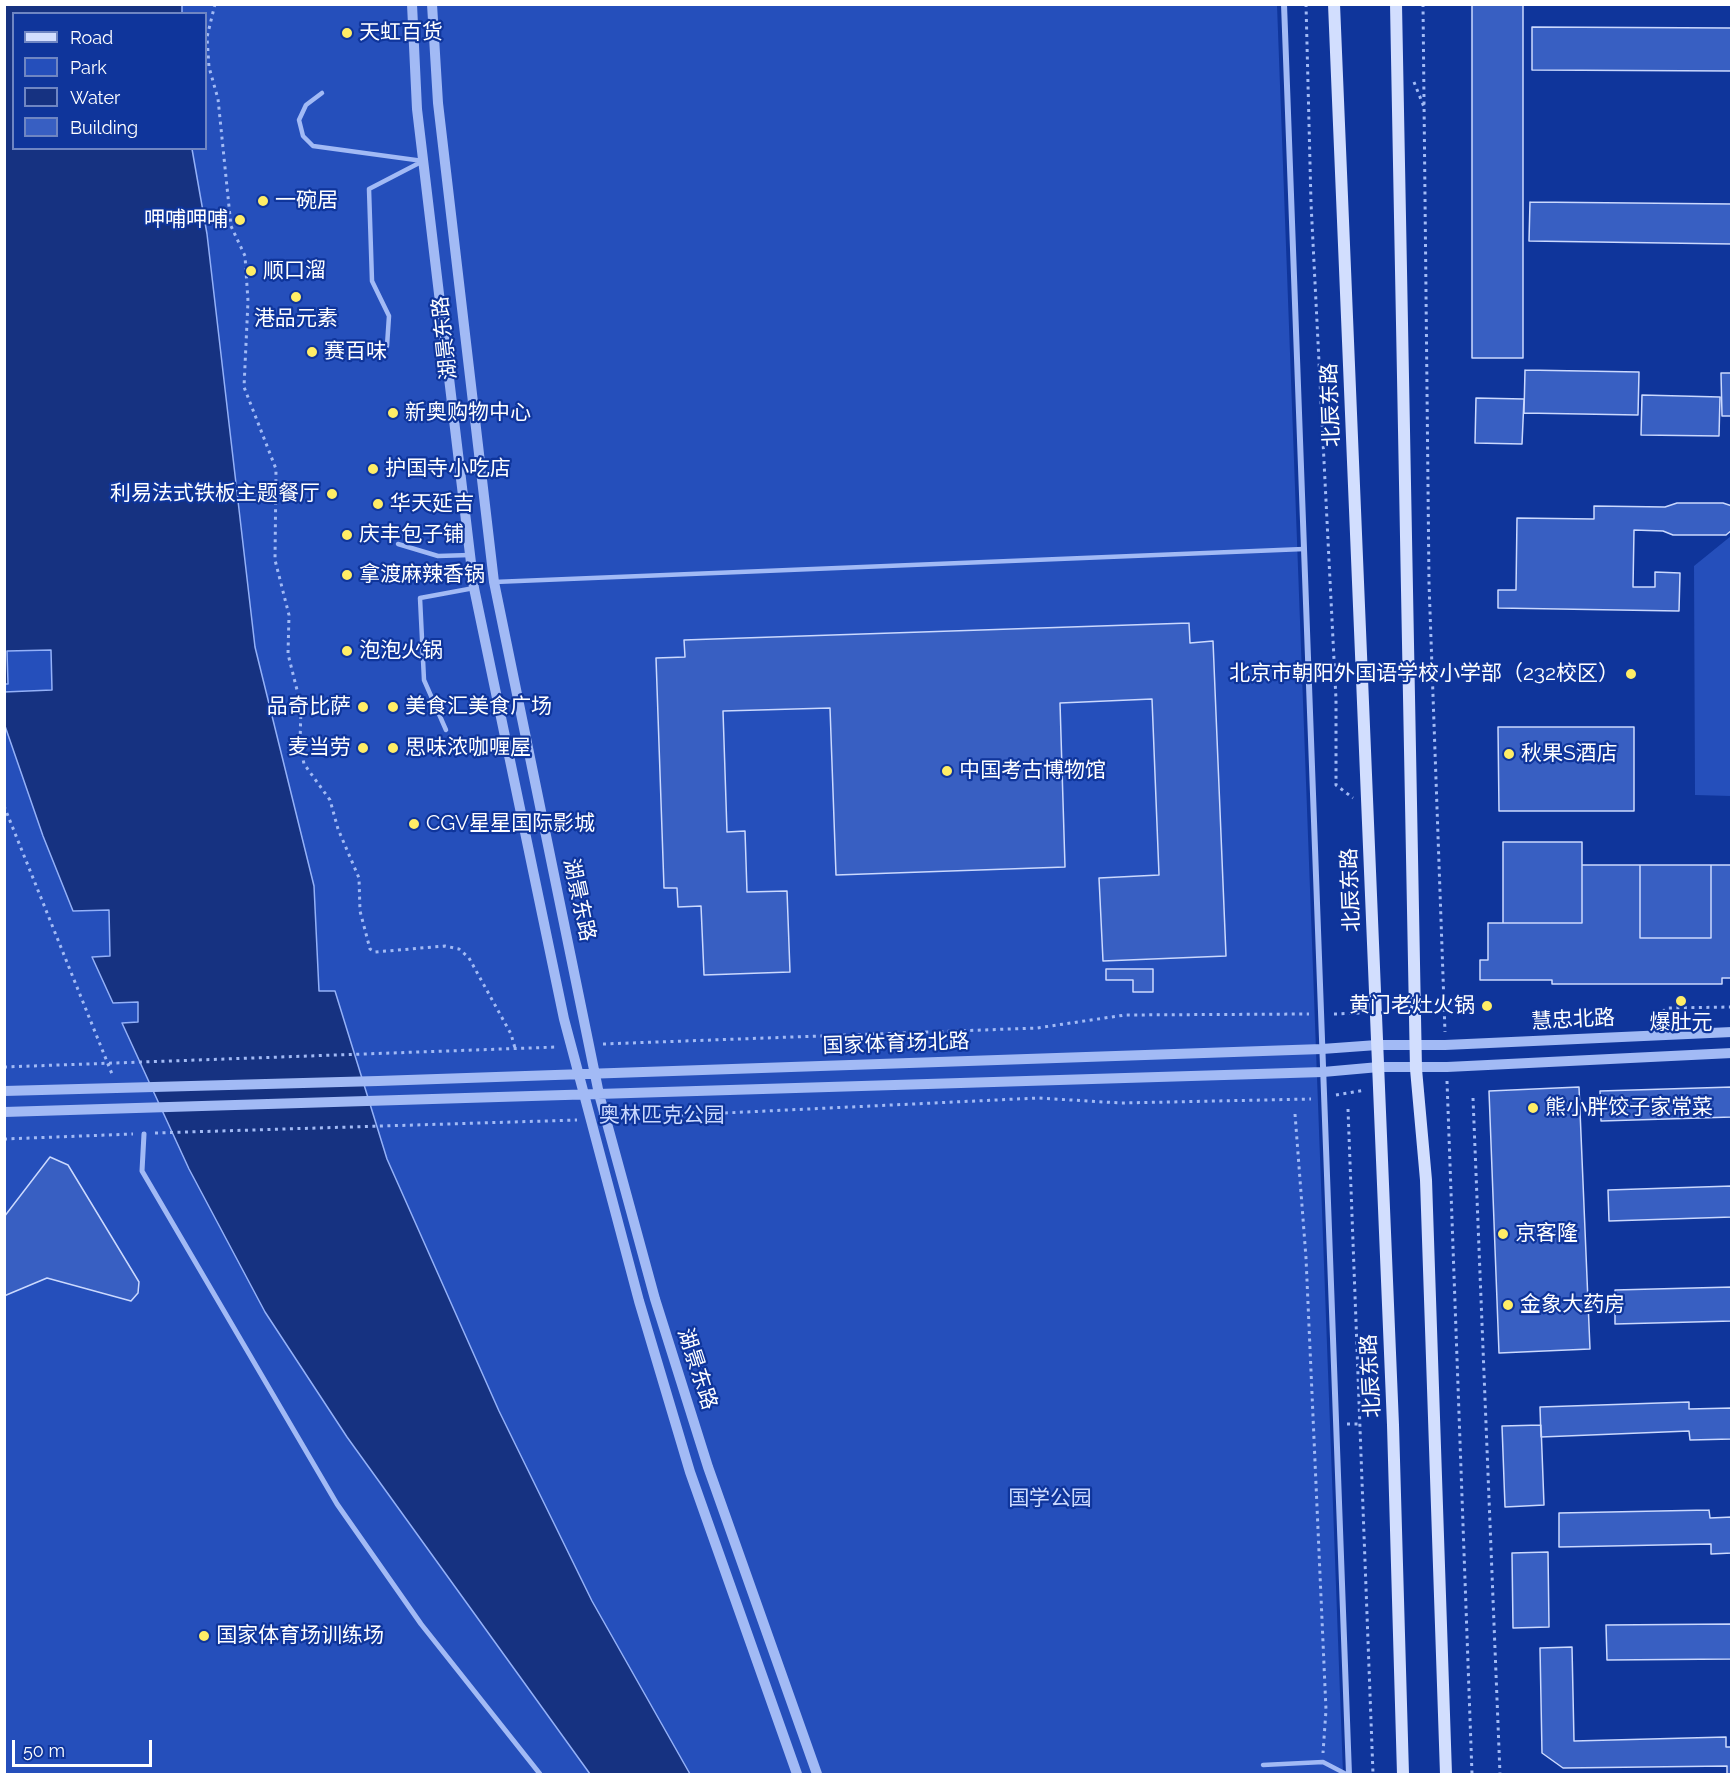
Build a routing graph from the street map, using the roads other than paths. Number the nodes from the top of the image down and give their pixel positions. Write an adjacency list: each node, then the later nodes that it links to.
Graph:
1 (412, 4): 7 (street, 湖景东路)
2 (432, 4): 12 (street, 湖景东路)
3 (1284, 4): 10 (street, 北辰东路)
4 (1334, 4): 16 (main road, 北辰东路)
5 (1396, 4): 17 (main road)
6 (322, 93): 7 (lane)
7 (423, 161): 8 (lane); 11 (street, 湖景东路)
8 (387, 346)
9 (398, 544): 11 (lane)
10 (1304, 549): 12 (lane); 18 (street, 北辰东路)
11 (470, 555): 13 (street, 湖景东路)
12 (494, 582): 24 (street, 湖景东路)
13 (474, 588): 14 (lane); 23 (street, 湖景东路)
14 (446, 730)
15 (1731, 1032): 17 (street, 慧忠北路)
16 (1377, 1045): 17 (street, 国家体育场北路); 18 (street, 国家体育场北路); 20 (main road, 北辰东路)
17 (1416, 1045): 21 (main road)
18 (1322, 1049): 22 (street, 北辰东路); 24 (street, 国家体育场北路)
19 (1731, 1053): 21 (street, 慧忠北路)
20 (1379, 1067): 21 (street, 国家体育场北路); 22 (street, 国家体育场北路); 35 (main road, 北辰东路)
21 (1416, 1068): 36 (main road)
22 (1323, 1072): 26 (street, 国家体育场北路); 34 (street, 北辰东路)
23 (580, 1074): 24 (street, 国家体育场北路); 25 (street, 国家体育场北路); 27 (street, 湖景东路)
24 (595, 1074): 26 (street, 湖景东路)
25 (4, 1091)
26 (599, 1094): 27 (street, 国家体育场北路); 33 (street, 湖景东路)
27 (586, 1095): 28 (street, 国家体育场北路); 32 (street, 湖景东路)
28 (4, 1112)
29 (144, 1134): 31 (street)
30 (1263, 1765): 34 (lane)
31 (540, 1774)
32 (797, 1774)
33 (817, 1774)
34 (1347, 1774)
35 (1403, 1774)
36 (1446, 1774)

